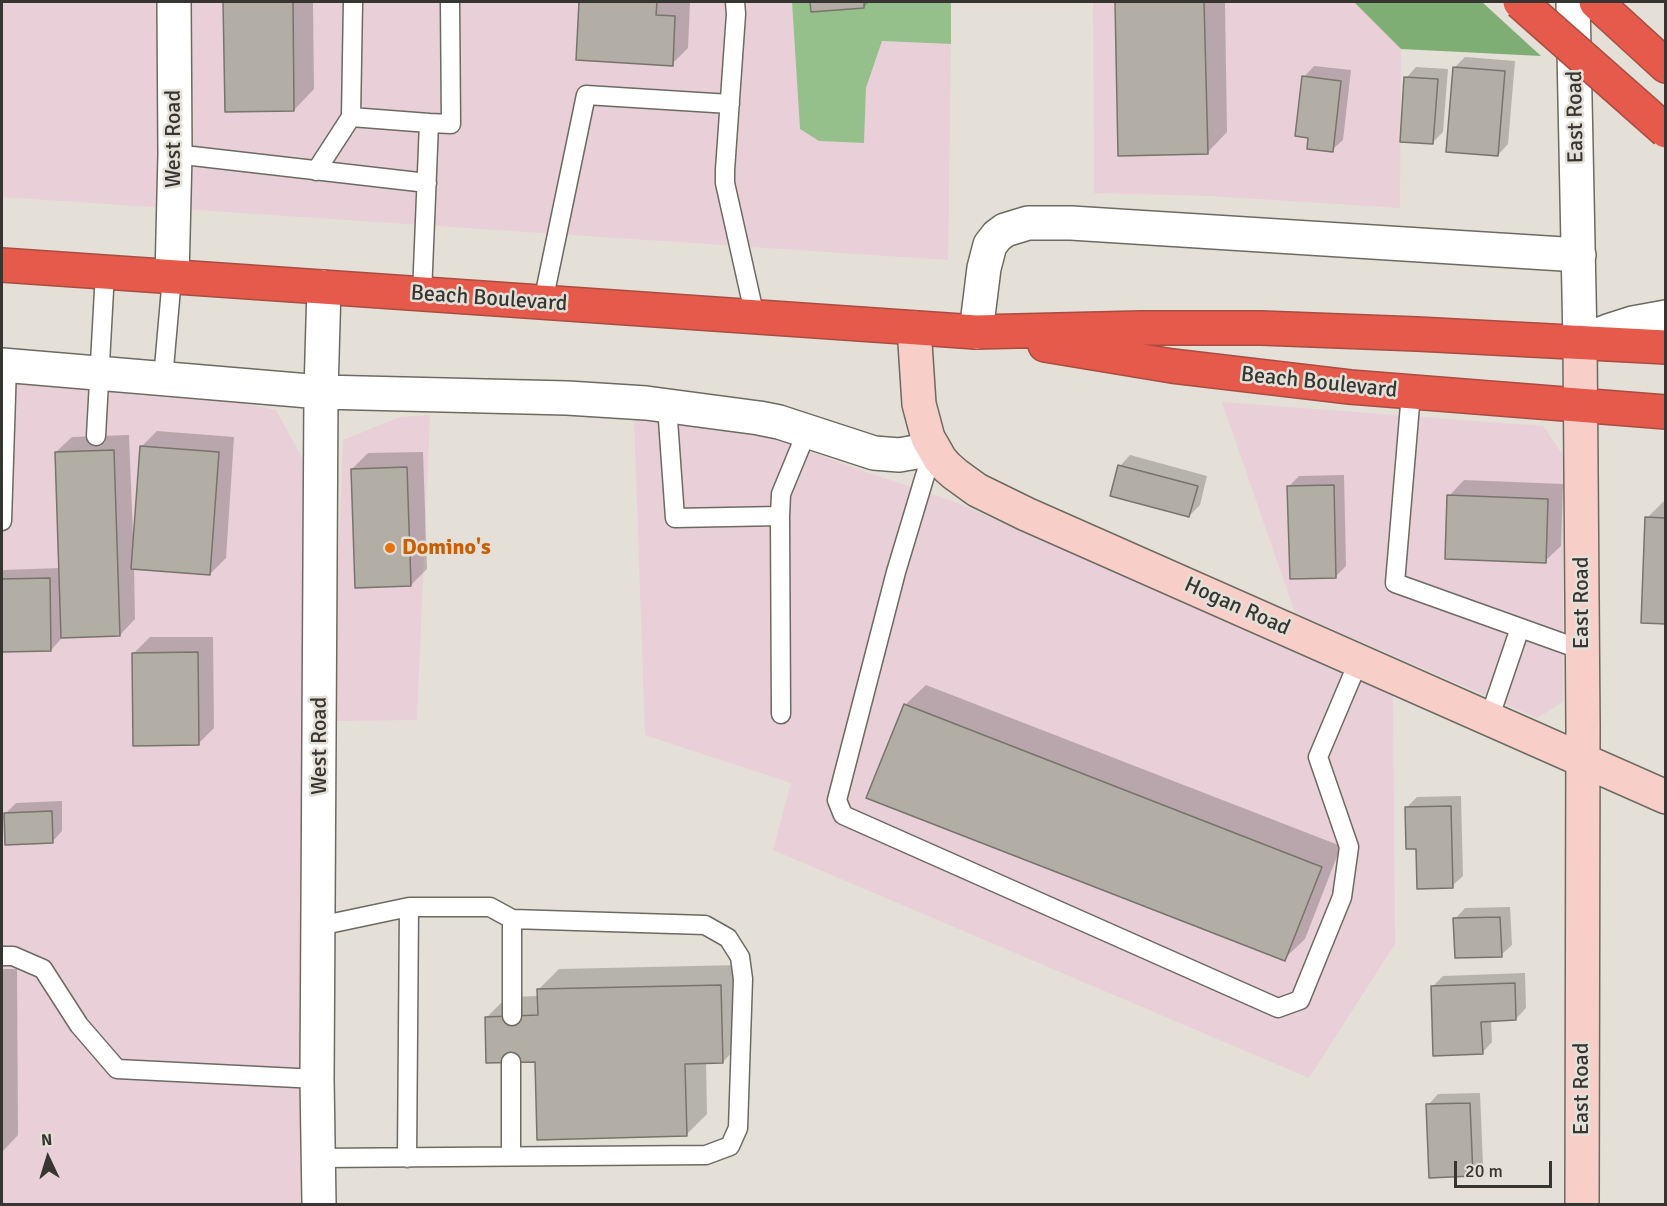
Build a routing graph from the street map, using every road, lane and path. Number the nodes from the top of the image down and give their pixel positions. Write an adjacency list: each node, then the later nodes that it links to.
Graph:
1 (174, 2): 13 (street, West Road)
2 (353, 2): 10 (lane)
3 (450, 2): 11 (lane)
4 (735, 2): 9 (lane)
5 (1520, 2): 12 (highway, bridge)
6 (1573, 2): 16 (street, East Road)
7 (1596, 2): 8 (highway)
8 (1665, 66)
9 (730, 104): 22 (lane); 23 (lane)
10 (351, 117): 11 (lane); 14 (lane)
11 (429, 123): 15 (lane)
12 (1665, 131)
13 (175, 154): 14 (lane); 19 (street, West Road)
14 (316, 171): 15 (lane)
15 (427, 183): 21 (lane)
16 (1579, 255): 26 (street); 27 (street, East Road)
17 (2, 265): 18 (highway, Beach Boulevard)
18 (105, 272): 19 (highway, Beach Boulevard); 30 (lane)
19 (172, 277): 20 (highway, Beach Boulevard); 31 (lane)
20 (324, 287): 21 (highway, Beach Boulevard); 32 (street, West Road)
21 (422, 294): 22 (highway, Beach Boulevard)
22 (543, 302): 23 (highway, Beach Boulevard)
23 (755, 317): 25 (highway, Beach Boulevard)
24 (1665, 317): 27 (street)
25 (914, 328): 26 (highway, Beach Boulevard); 39 (main road, Hogan Road)
26 (976, 332): 27 (highway, Beach Boulevard); 33 (highway, Beach Boulevard)
27 (1580, 342): 28 (highway, Beach Boulevard); 34 (main road, East Road)
28 (1665, 347)
29 (4, 365): 30 (street); 41 (lane)
30 (100, 373): 31 (street); 38 (lane)
31 (163, 379): 32 (street)
32 (321, 392): 35 (street); 51 (street, West Road)
33 (1411, 393): 34 (highway, Beach Boulevard); 42 (lane)
34 (1581, 405): 36 (highway, Beach Boulevard); 43 (main road, East Road)
35 (667, 406): 37 (street); 40 (lane)
36 (1665, 412)
37 (807, 431): 39 (street); 40 (lane)
38 (96, 436)
39 (933, 449): 44 (main road, Hogan Road); 44 (lane)
40 (780, 516): 45 (lane)
41 (2, 521)
42 (1520, 628): 43 (lane); 46 (lane)
43 (1582, 650): 47 (main road, East Road)
44 (1359, 660): 46 (main road, Hogan Road)
45 (781, 714)
46 (1489, 719): 47 (main road, Hogan Road)
47 (1583, 760): 48 (main road, Hogan Road); 60 (main road, East Road)
48 (1665, 797)
49 (409, 908): 50 (lane); 51 (lane); 58 (lane)
50 (512, 919): 53 (lane); 56 (lane)
51 (319, 926): 55 (street, West Road)
52 (2, 956): 55 (lane)
53 (512, 1016)
54 (511, 1062): 56 (lane)
55 (317, 1079): 57 (street, West Road)
56 (511, 1155): 58 (lane)
57 (319, 1158): 58 (lane); 59 (street, West Road)
58 (406, 1158)
59 (319, 1204)
60 (1582, 1204)

